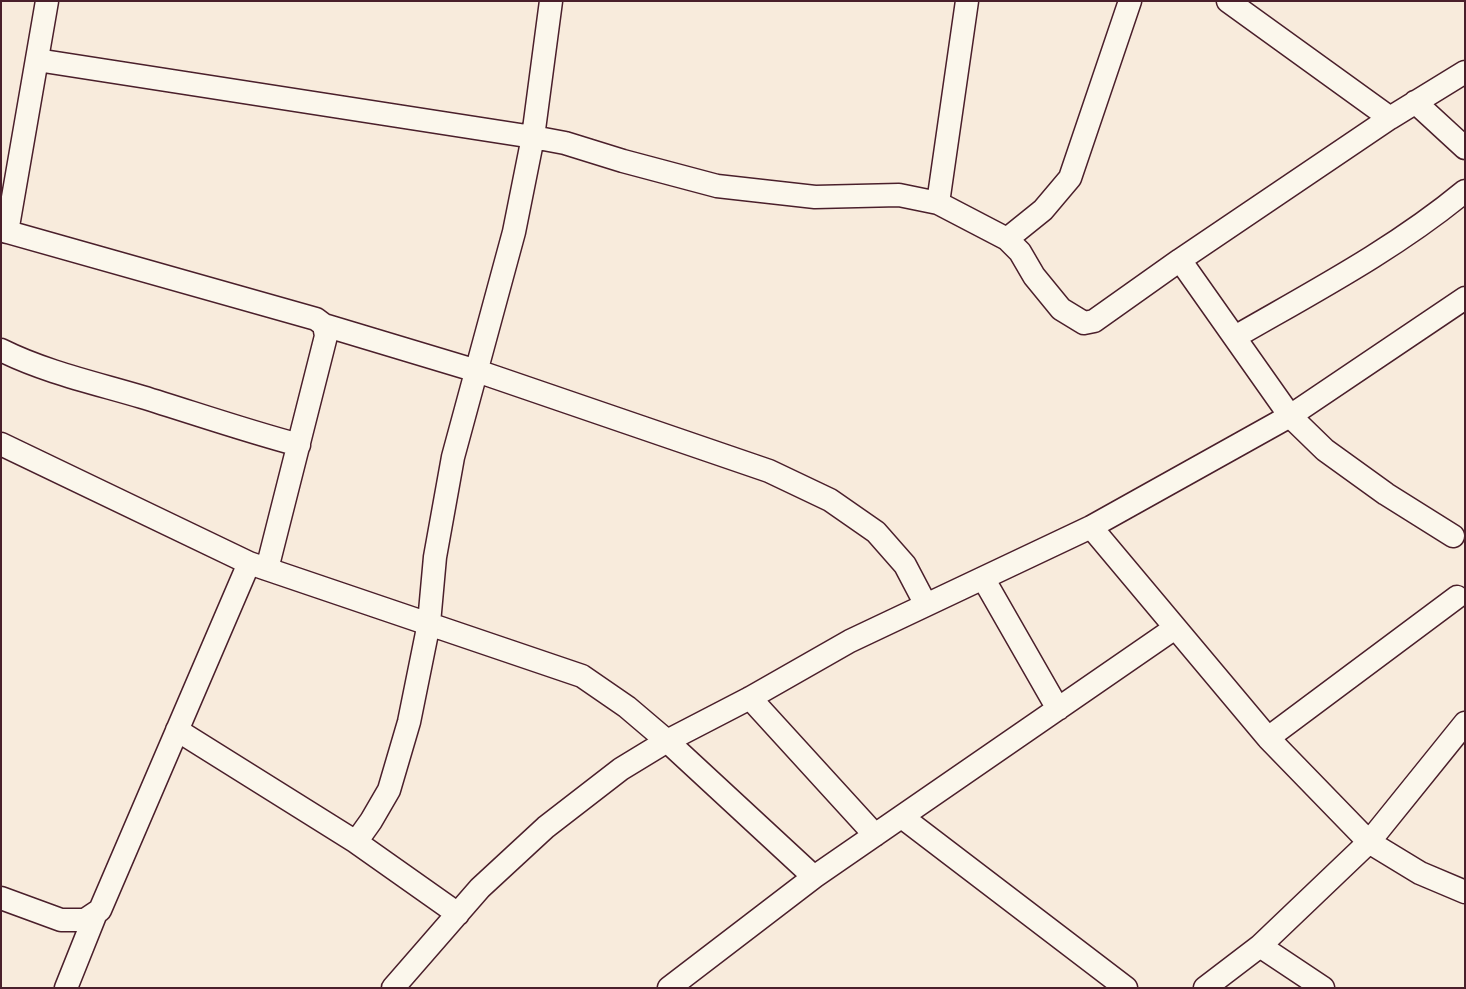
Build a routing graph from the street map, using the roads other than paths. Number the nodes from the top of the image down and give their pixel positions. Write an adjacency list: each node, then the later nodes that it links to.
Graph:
1 (47, 1): 6 (street)
2 (551, 1): 10 (street)
3 (967, 1): 13 (street)
4 (1130, 1): 15 (street)
5 (1228, 1): 9 (street)
6 (37, 60): 10 (street); 14 (street)
7 (1465, 72): 8 (street)
8 (1415, 102): 9 (street); 11 (street)
9 (1390, 118): 16 (street)
10 (532, 137): 13 (street); 21 (street)
11 (1465, 148)
12 (1465, 191): 19 (street)
13 (938, 203): 15 (street)
14 (4, 231): 18 (street)
15 (1007, 239): 16 (street)
16 (1180, 260): 19 (street)
17 (1463, 303): 22 (street)
18 (324, 325): 21 (street); 24 (street)
19 (1235, 338): 22 (street)
20 (1, 350): 24 (street)
21 (477, 371): 30 (street); 31 (street)
22 (1290, 416): 25 (street); 26 (street)
23 (1, 444): 27 (street)
24 (299, 445): 27 (street)
25 (1091, 527): 28 (street); 32 (street)
26 (1453, 536)
27 (258, 566): 31 (street); 36 (street)
28 (983, 578): 30 (street); 34 (street)
29 (1457, 597): 37 (street)
30 (926, 605): 33 (street)
31 (429, 623): 38 (street); 41 (street)
32 (1175, 628): 34 (street); 37 (street)
33 (750, 698): 38 (street); 40 (street)
34 (1058, 709): 39 (street)
35 (1465, 723): 42 (street)
36 (177, 730): 41 (street); 46 (street)
37 (1268, 738): 42 (street)
38 (667, 741): 43 (street); 47 (street)
39 (902, 817): 40 (street); 52 (street)
40 (875, 835): 43 (street)
41 (356, 842): 47 (street)
42 (1369, 842): 44 (street); 48 (street)
43 (814, 877): 51 (street)
44 (1465, 892)
45 (1, 898): 46 (street)
46 (96, 913): 49 (street)
47 (458, 914): 50 (street)
48 (1260, 946): 53 (street); 54 (street)
49 (66, 988)
50 (393, 988)
51 (669, 988)
52 (1126, 988)
53 (1205, 988)
54 (1323, 988)

